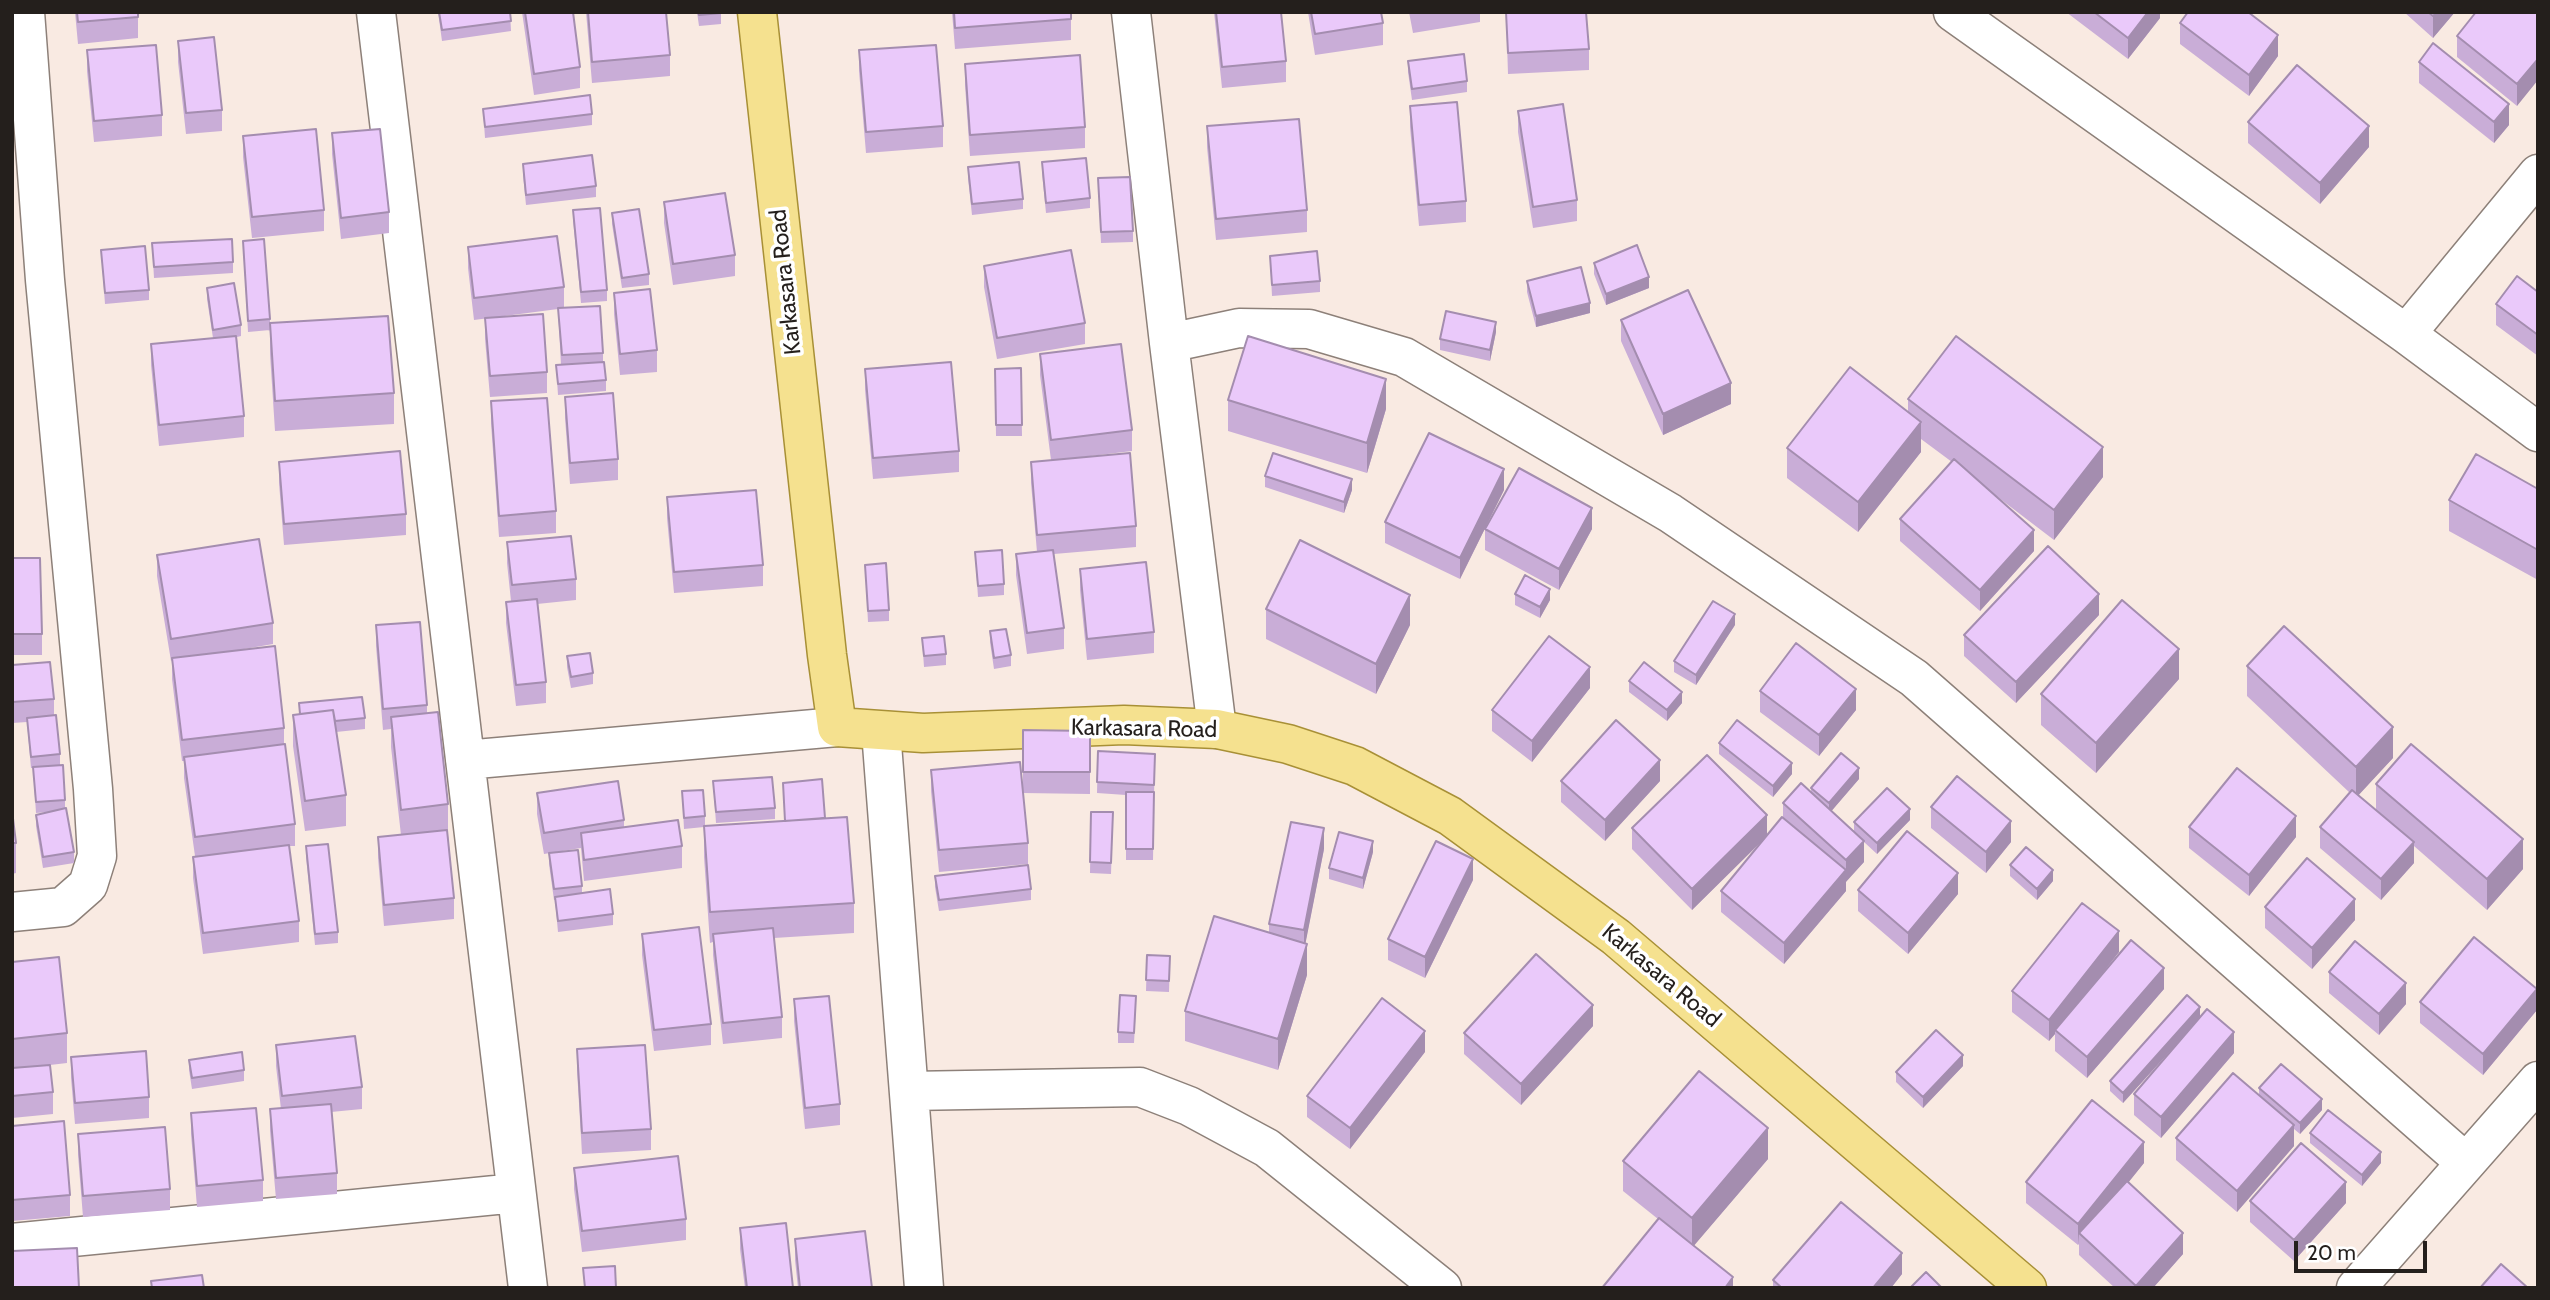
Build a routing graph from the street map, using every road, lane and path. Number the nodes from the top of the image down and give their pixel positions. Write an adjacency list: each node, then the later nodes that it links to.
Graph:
1 (25, 12): 14 (street)
2 (376, 12): 13 (street)
3 (757, 12): 10 (main road, Karkasara Road)
4 (1131, 12): 8 (street)
5 (1953, 12): 7 (street)
6 (2538, 174): 7 (street)
7 (2406, 334): 9 (street)
8 (1169, 343): 11 (street); 17 (street)
9 (2538, 432)
10 (837, 727): 12 (main road, Karkasara Road); 13 (street)
11 (1217, 729): 12 (main road, Karkasara Road); 23 (main road, Karkasara Road)
12 (880, 731): 16 (street)
13 (465, 760): 18 (street)
14 (12, 912)
15 (2538, 1081): 17 (street)
16 (909, 1091): 21 (street); 22 (street)
17 (2465, 1162): 24 (street)
18 (516, 1193): 19 (street); 20 (street)
19 (12, 1242)
20 (528, 1288)
21 (924, 1288)
22 (1442, 1288)
23 (2027, 1288)
24 (2356, 1288)

